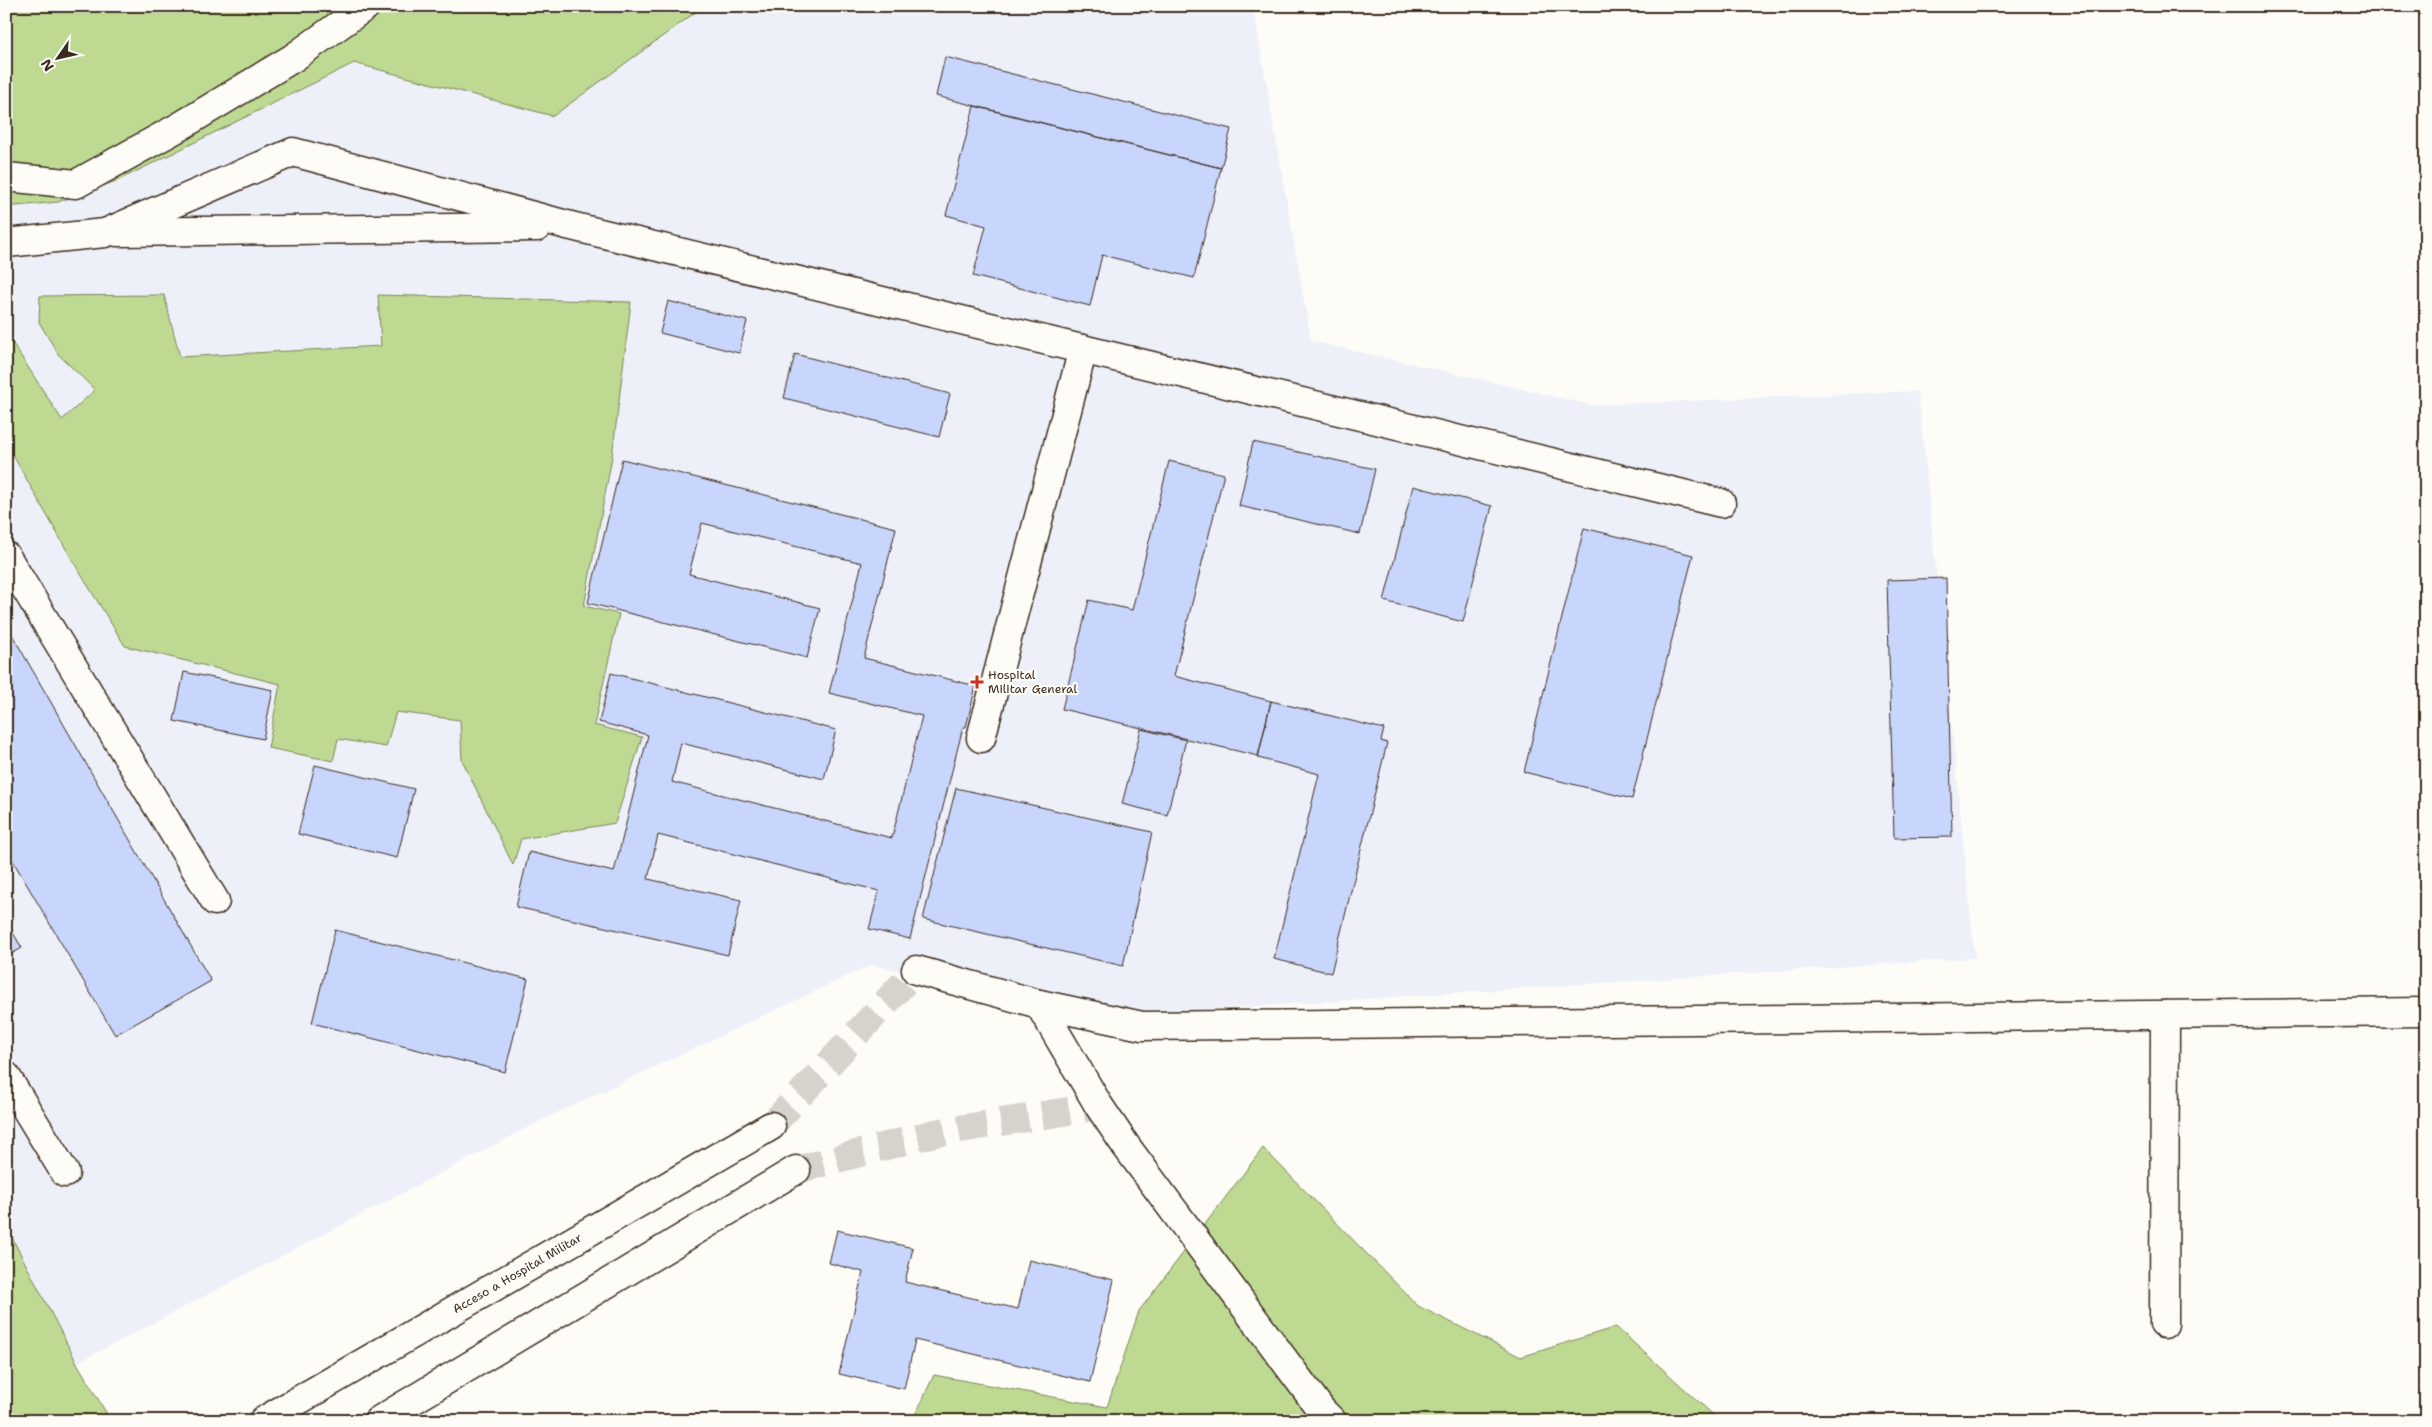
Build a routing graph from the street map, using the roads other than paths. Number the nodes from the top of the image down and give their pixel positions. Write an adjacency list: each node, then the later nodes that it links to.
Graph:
1 (366, 6): 2 (street)
2 (6, 177)
3 (571, 226): 4 (street); 4 (street); 6 (street)
4 (105, 233): 5 (street)
5 (6, 243)
6 (1083, 349): 7 (street); 9 (street)
7 (1721, 503)
8 (6, 556): 10 (street)
9 (981, 738)
10 (215, 901)
11 (916, 970): 12 (street)
12 (1039, 1004): 14 (street); 22 (street)
13 (2426, 1012): 14 (street)
14 (2166, 1014): 19 (street)
15 (6, 1076): 18 (street)
16 (771, 1126): 20 (street, Acceso a Hospital Militar)
17 (796, 1170): 21 (street)
18 (65, 1173)
19 (2164, 1324)
20 (263, 1421)
21 (378, 1421)
22 (1332, 1421)

